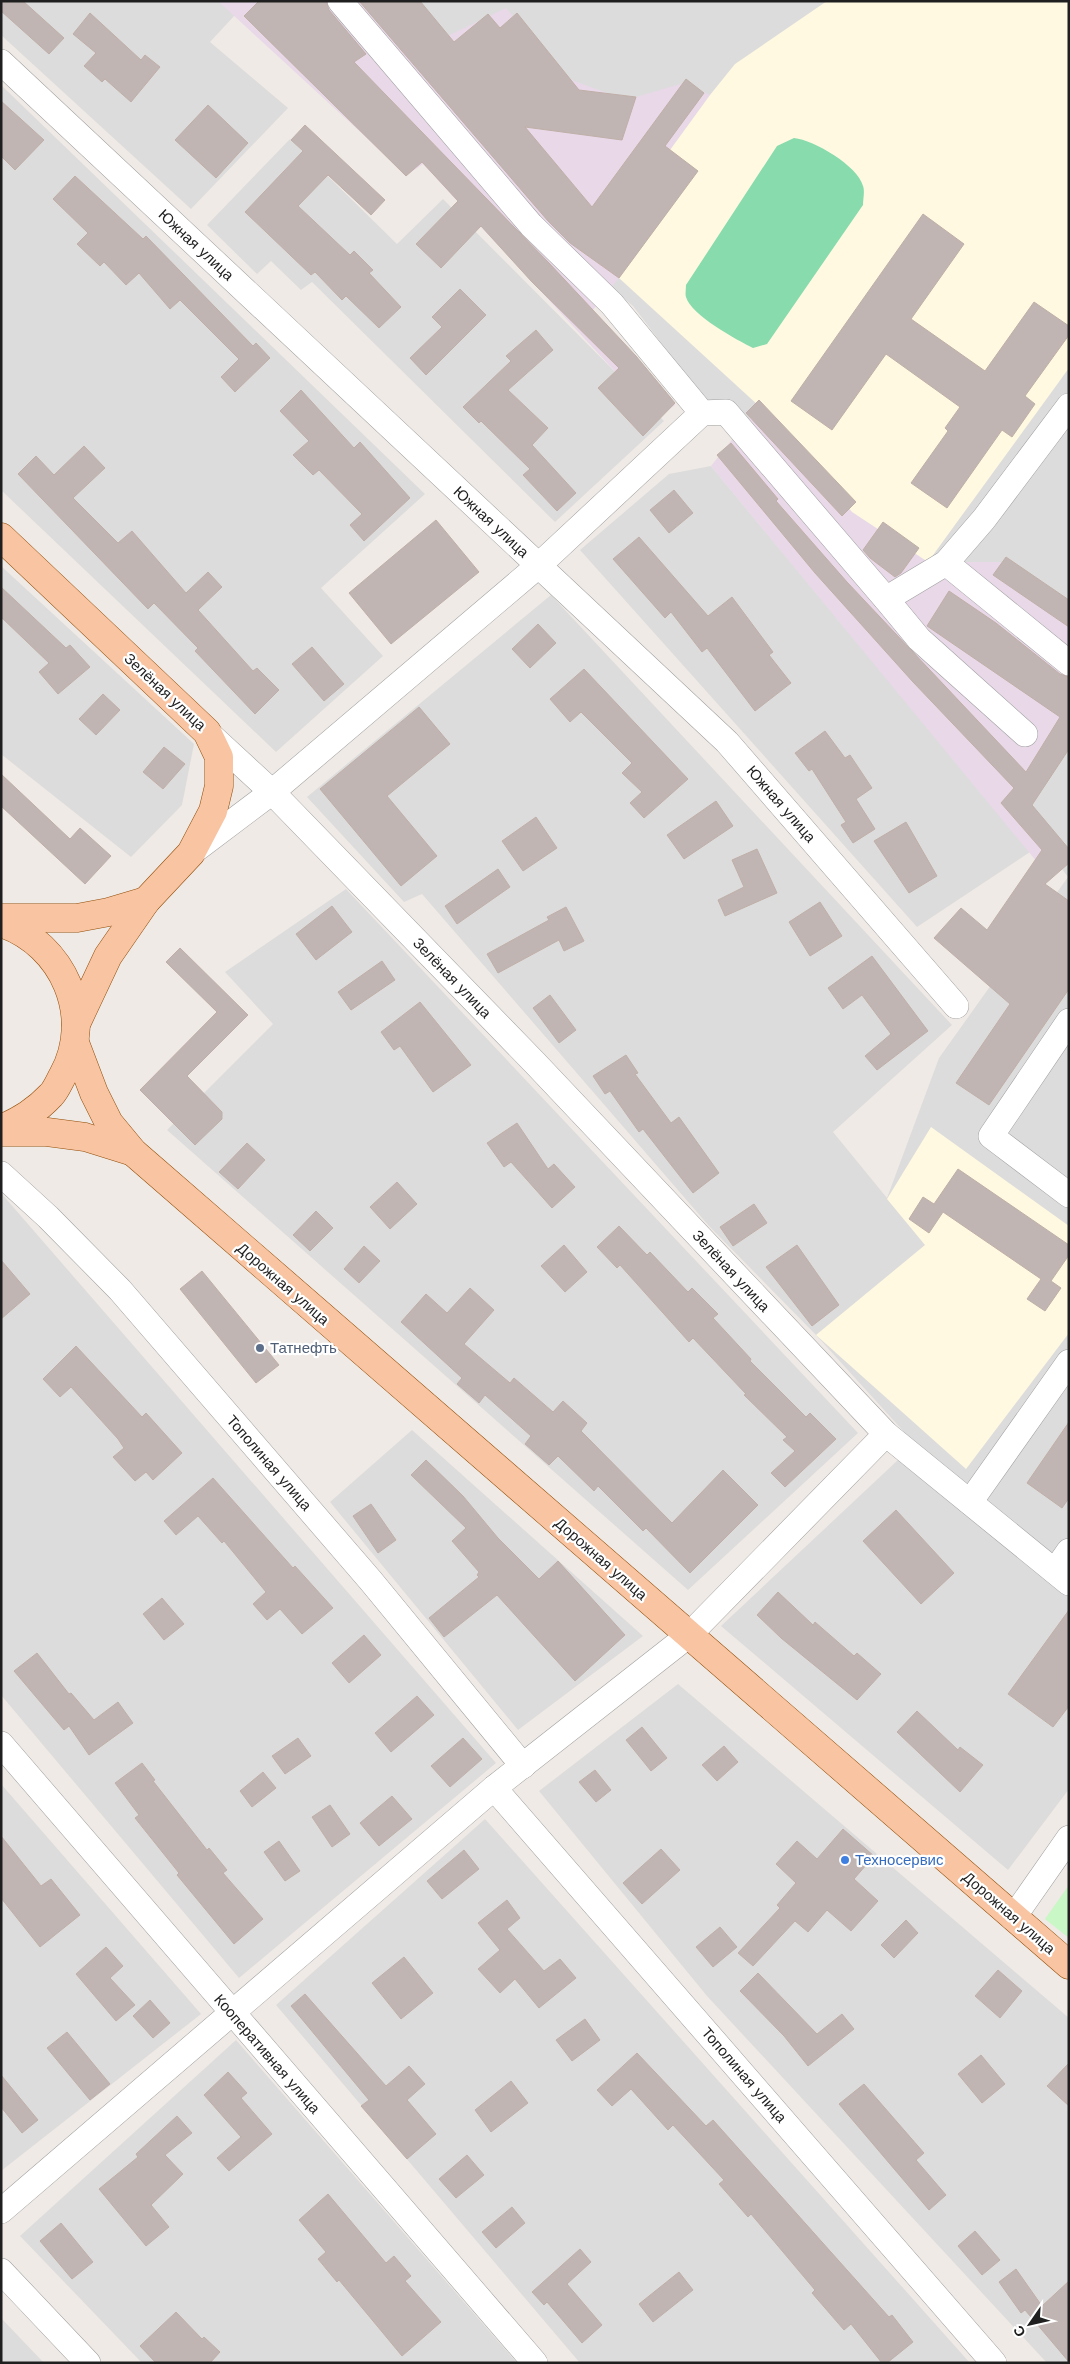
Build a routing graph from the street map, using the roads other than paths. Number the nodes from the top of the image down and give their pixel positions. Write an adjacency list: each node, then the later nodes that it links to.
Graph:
1 (340, 1): 3 (street)
2 (1, 62): 7 (street, Южная улица)
3 (702, 413): 7 (street); 8 (street)
4 (1065, 416): 6 (street)
5 (1, 537): 10 (main road, Зелёная улица)
6 (946, 563): 8 (street); 9 (street)
7 (538, 566): 12 (street); 17 (street, Южная улица)
8 (886, 599): 11 (street)
9 (1069, 662)
10 (207, 732): 12 (street, Зелёная улица); 13 (main road)
11 (1025, 734)
12 (272, 792): 13 (street); 25 (street, Зелёная улица)
13 (191, 853): 14 (main road)
14 (146, 901): 15 (main road); 19 (main road)
15 (1, 918)
16 (1, 923): 19 (main road)
17 (956, 1006)
18 (1069, 1021): 23 (street)
19 (76, 1034): 20 (main road); 21 (main road, Дорожная улица)
20 (1, 1131): 21 (main road)
21 (134, 1152): 29 (main road, Дорожная улица)
22 (1, 1174): 31 (street, Тополиная улица)
23 (1069, 1195)
24 (1069, 1362): 26 (street)
25 (886, 1434): 26 (street, Зелёная улица); 29 (street)
26 (970, 1502): 28 (street, Зелёная улица)
27 (1069, 1551): 28 (street)
28 (1062, 1577)
29 (689, 1635): 31 (street); 34 (main road, Дорожная улица)
30 (1, 1744): 36 (street, Кооперативная улица)
31 (523, 1766): 32 (street)
32 (494, 1788): 36 (street); 41 (street, Тополиная улица)
33 (1069, 1838): 34 (street)
34 (1013, 1918): 35 (main road, Дорожная улица)
35 (1069, 1965)
36 (232, 2013): 37 (street); 40 (street, Кооперативная улица)
37 (1, 2211)
38 (1, 2271): 39 (street)
39 (88, 2363)
40 (534, 2363)
41 (994, 2363)

